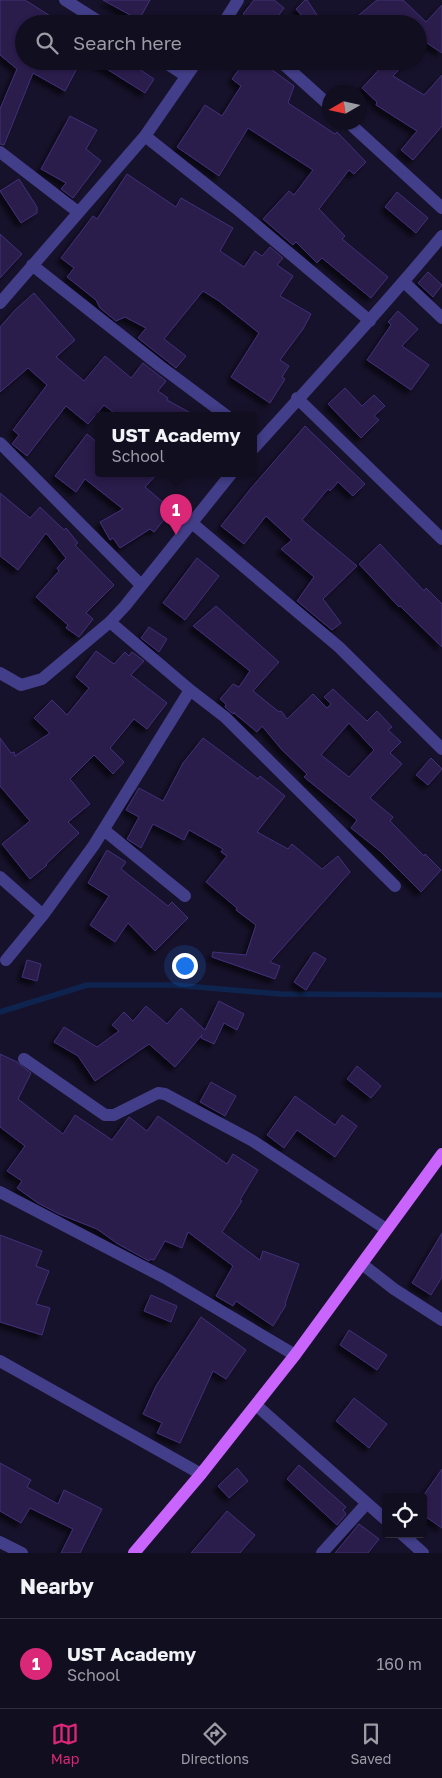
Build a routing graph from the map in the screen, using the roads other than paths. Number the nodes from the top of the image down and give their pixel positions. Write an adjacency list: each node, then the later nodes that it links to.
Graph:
1 (65, 0): 3 (street)
2 (238, 0): 4 (street)
3 (89, 15)
4 (233, 15)
5 (177, 70): 8 (street)
6 (190, 70): 8 (street)
7 (290, 70): 9 (street)
8 (186, 76): 11 (street)
9 (322, 99)
10 (357, 130): 13 (street)
11 (145, 136): 14 (street); 20 (street)
12 (0, 152): 14 (street)
13 (442, 208)
14 (78, 212): 16 (street)
15 (442, 236): 17 (street)
16 (32, 264): 18 (street); 22 (street)
17 (404, 282): 19 (street); 20 (street)
18 (0, 303)
19 (442, 318)
20 (370, 321): 21 (street)
21 (297, 398): 23 (street); 27 (street)
22 (222, 412)
23 (257, 441)
24 (0, 443): 28 (street)
25 (229, 477): 26 (street)
26 (192, 523): 28 (street); 32 (street)
27 (442, 539)
28 (141, 585): 29 (street)
29 (110, 622): 30 (street); 31 (street)
30 (0, 673)
31 (190, 690): 33 (street); 35 (street)
32 (442, 749)
33 (104, 830): 36 (street); 37 (street)
34 (0, 877): 37 (street)
35 (395, 886)
36 (185, 896)
37 (43, 915): 38 (street)
38 (6, 960)
39 (24, 1059): 42 (street)
40 (442, 1154): 42 (main road)
41 (0, 1192): 45 (street)
42 (386, 1229): 43 (main road)
43 (362, 1264): 44 (street); 45 (main road)
44 (442, 1320)
45 (295, 1354): 47 (main road)
46 (0, 1361): 48 (street)
47 (256, 1405): 48 (main road); 49 (street)
48 (201, 1474): 54 (main road)
49 (367, 1503): 50 (street); 55 (street)
50 (382, 1516)
51 (406, 1538): 56 (street)
52 (0, 1542): 53 (street)
53 (22, 1553)
54 (134, 1553)
55 (322, 1553)
56 (423, 1553)

